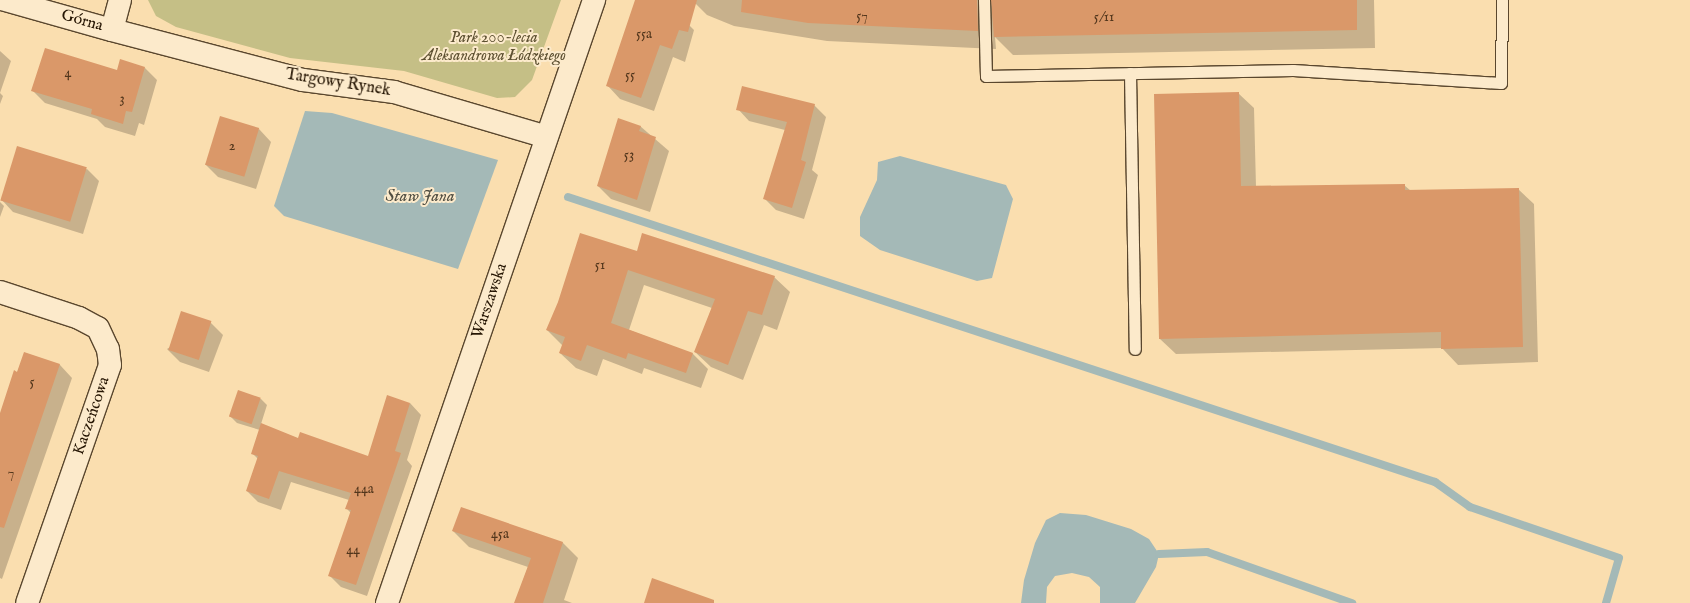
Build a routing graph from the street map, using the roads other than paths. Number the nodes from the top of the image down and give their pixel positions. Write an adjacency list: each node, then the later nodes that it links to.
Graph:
1 (5, 0): 6 (street, Górna)
2 (120, 0): 6 (street)
3 (594, 0): 8 (street, Warszawska)
4 (984, 0): 7 (lane)
5 (1502, 0): 7 (lane)
6 (112, 30): 8 (street, Targowy Rynek)
7 (1130, 73): 10 (lane)
8 (547, 137): 12 (street, Warszawska)
9 (0, 292): 11 (street, Kaczeńcowa)
10 (1135, 350)
11 (27, 603)
12 (386, 603)

